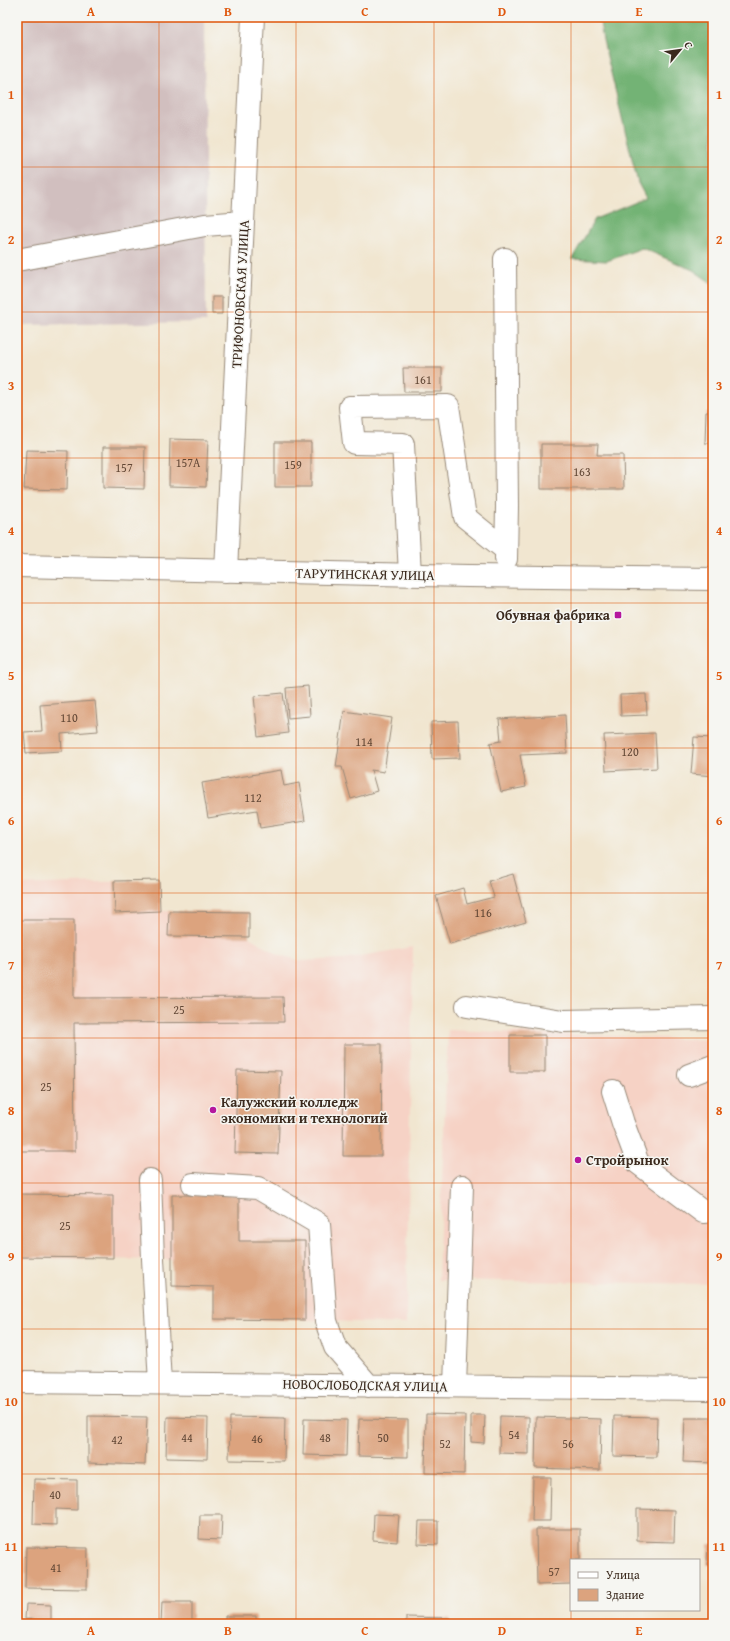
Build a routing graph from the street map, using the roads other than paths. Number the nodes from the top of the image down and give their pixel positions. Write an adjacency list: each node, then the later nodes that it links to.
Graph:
1 (253, 17): 2 (street, ТРИФОНОВСКАЯ УЛИЦА)
2 (243, 222): 4 (street); 7 (street, ТРИФОНОВСКАЯ УЛИЦА)
3 (505, 259): 5 (street)
4 (17, 260)
5 (506, 550): 8 (street); 9 (street)
6 (17, 566): 7 (street, ТАРУТИНСКАЯ УЛИЦА)
7 (226, 571): 8 (street, ТАРУТИНСКАЯ УЛИЦА)
8 (410, 574): 9 (street, ТАРУТИНСКАЯ УЛИЦА)
9 (506, 577): 10 (street, ТАРУТИНСКАЯ УЛИЦА)
10 (713, 579)
11 (467, 1006): 12 (street)
12 (713, 1018)
13 (713, 1066): 14 (street)
14 (689, 1075)
15 (613, 1091): 19 (street)
16 (150, 1180): 21 (street)
17 (193, 1184): 22 (street)
18 (462, 1186): 23 (street)
19 (713, 1211)
20 (17, 1382): 21 (street, НОВОСЛОБОДСКАЯ УЛИЦА)
21 (160, 1383): 22 (street, НОВОСЛОБОДСКАЯ УЛИЦА)
22 (369, 1386): 23 (street, НОВОСЛОБОДСКАЯ УЛИЦА)
23 (455, 1386): 24 (street, НОВОСЛОБОДСКАЯ УЛИЦА)
24 (713, 1389)

